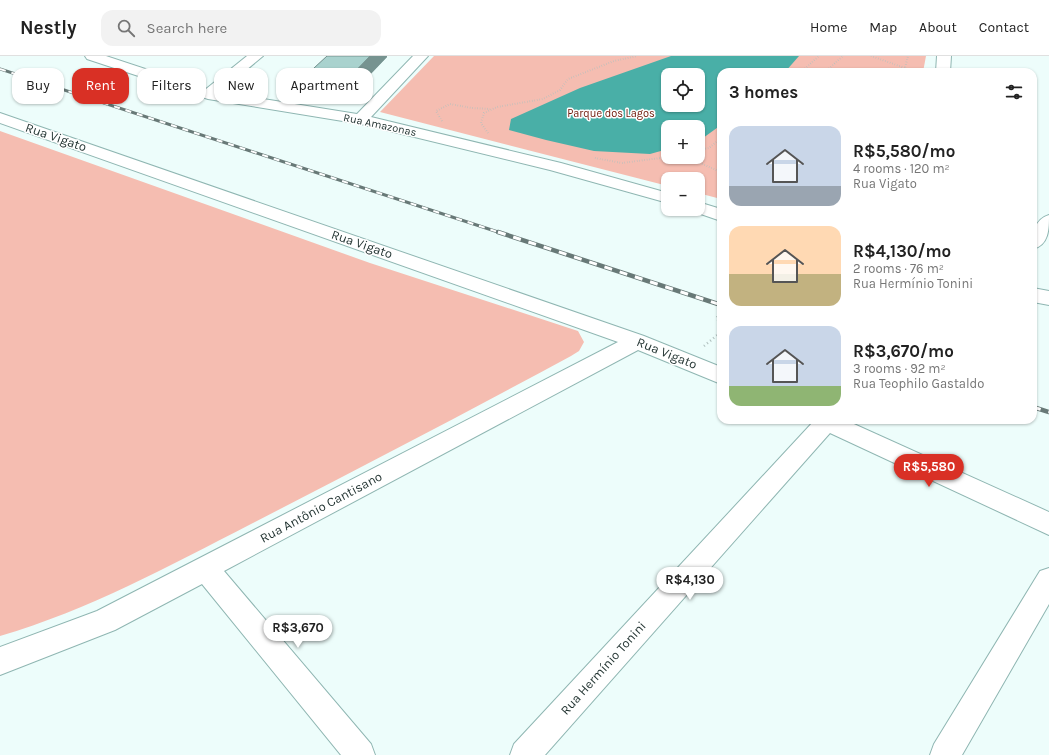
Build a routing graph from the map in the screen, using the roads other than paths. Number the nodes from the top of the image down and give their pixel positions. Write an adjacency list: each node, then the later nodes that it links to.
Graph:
1 (94, 56): 6 (street, Rua Amazonas)
2 (256, 56): 6 (street)
3 (421, 56): 8 (street)
4 (944, 56): 5 (street)
5 (943, 68)
6 (208, 95): 8 (street, Rua Amazonas)
7 (0, 118): 16 (street, Rua Vigato)
8 (361, 119): 9 (street, Rua Amazonas)
9 (661, 196)
10 (705, 209): 11 (street)
11 (717, 214)
12 (1049, 221): 13 (street)
13 (1037, 238)
14 (1037, 296): 15 (street)
15 (1049, 298)
16 (637, 341): 17 (street, Rua Vigato); 21 (street, Rua Antônio Cantisano)
17 (717, 374)
18 (822, 424): 25 (street, Rua Hermínio Tonini)
19 (832, 424): 20 (street)
20 (1049, 524)
21 (205, 568): 23 (street, Rua Antônio Cantisano); 24 (street)
22 (1049, 580): 26 (street)
23 (0, 660)
24 (360, 755)
25 (525, 755)
26 (946, 755)

